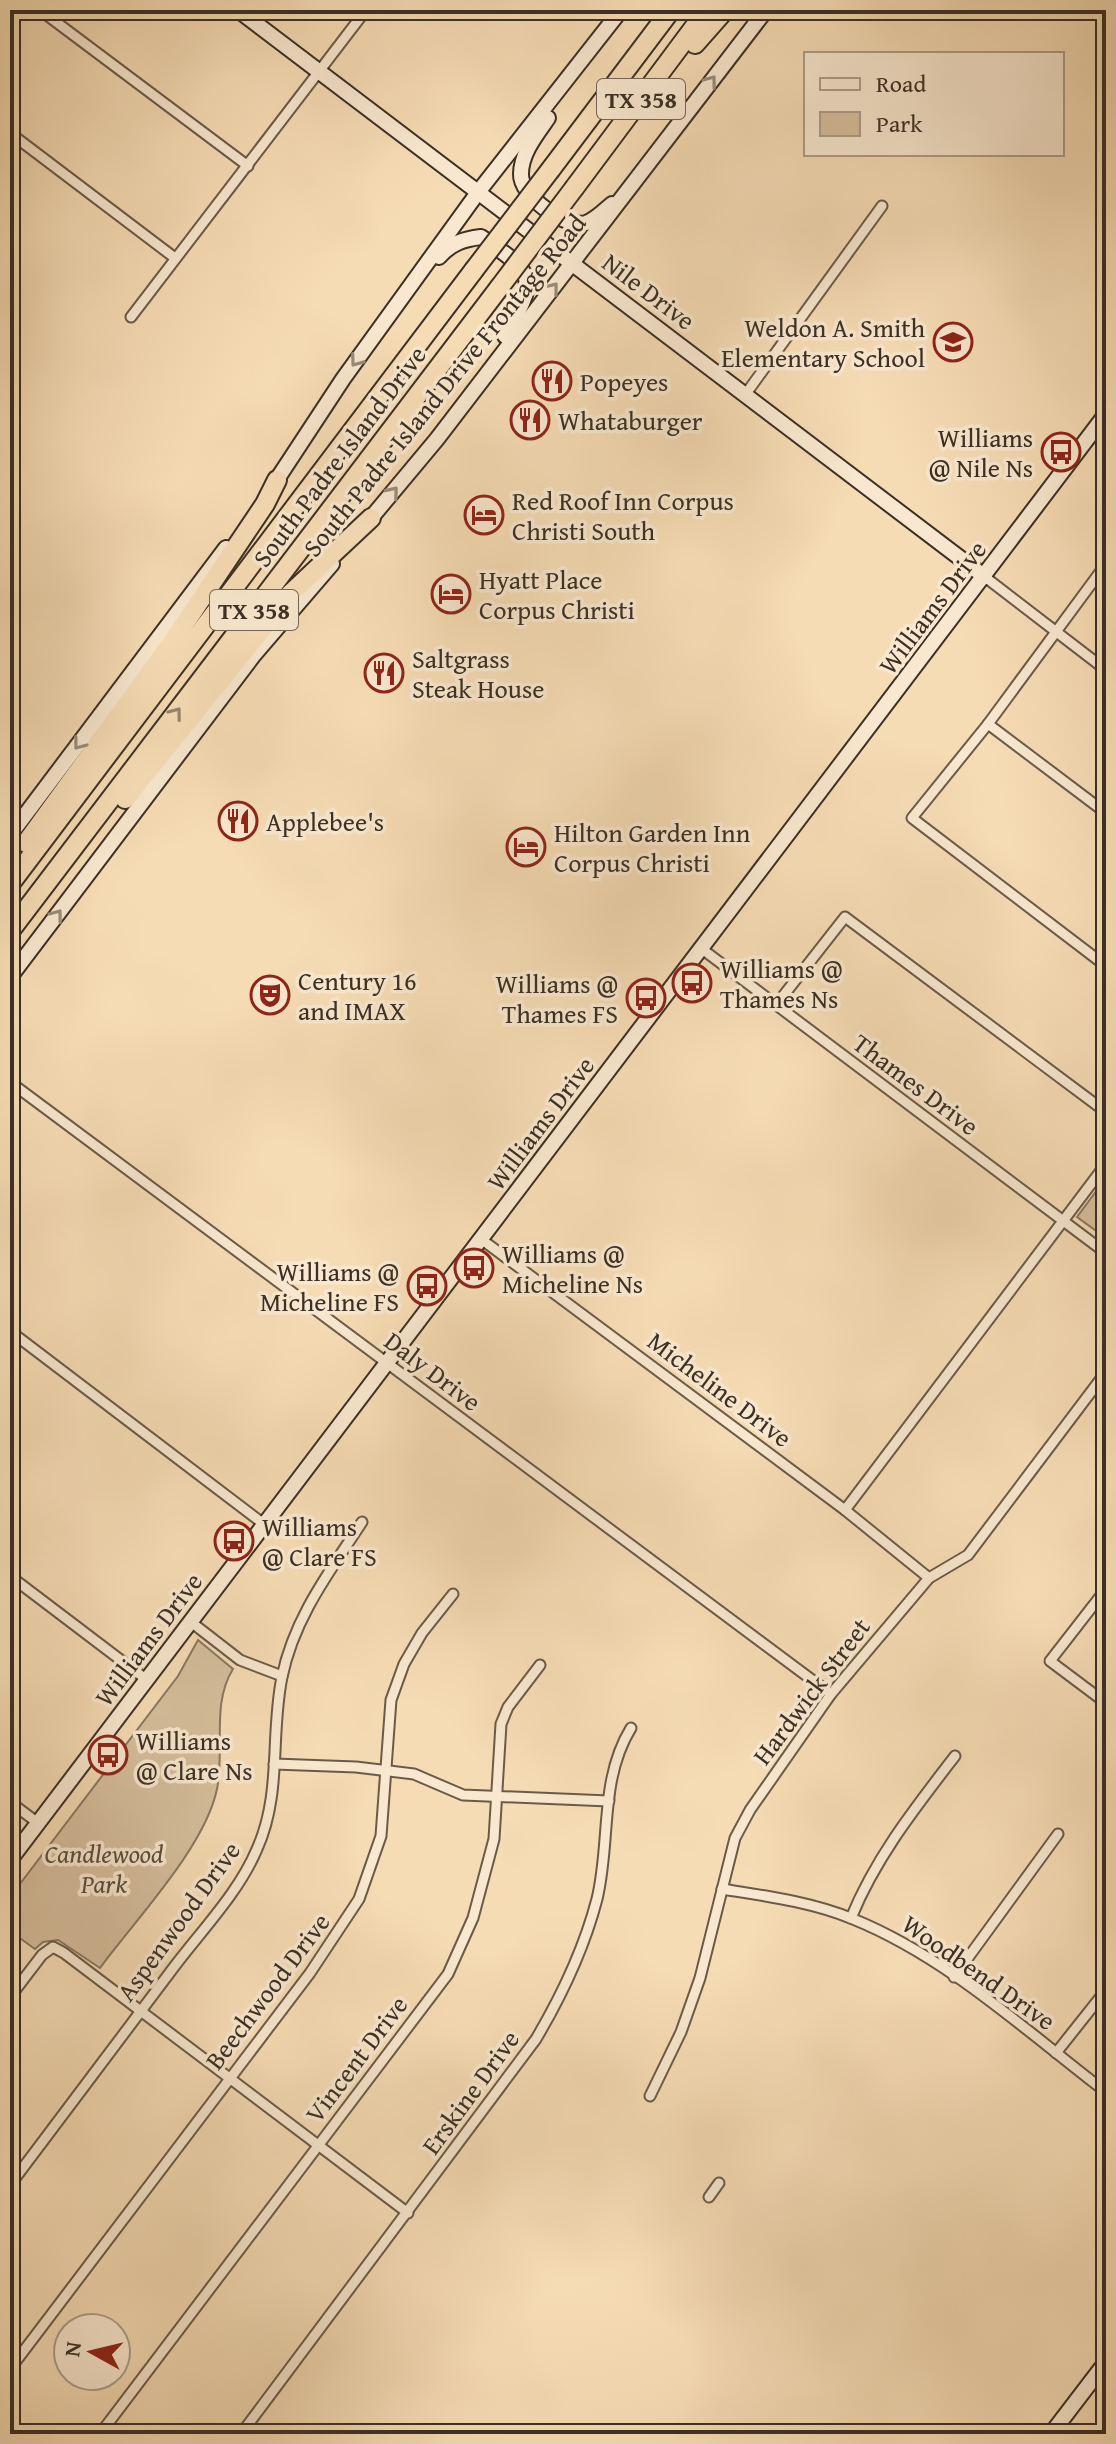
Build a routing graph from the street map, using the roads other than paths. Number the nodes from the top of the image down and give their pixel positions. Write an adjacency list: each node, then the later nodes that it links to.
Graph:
1 (40, 10): 14 (street)
2 (238, 10): 11 (main road, Nile Drive)
3 (366, 10): 11 (street)
4 (621, 10): 10 (main road)
5 (656, 10): 15 (highway)
6 (671, 10): 15 (highway, South Padre Island Drive / TX 358)
7 (707, 10): 12 (highway, South Padre Island Drive / TX 358)
8 (725, 10): 12 (highway)
9 (766, 10): 16 (main road, South Padre Island Drive Frontage Road, one-way to 9)
10 (595, 43): 16 (main road); 17 (main road)
11 (320, 72): 14 (street); 17 (main road, Nile Drive)
12 (654, 81): 37 (highway, South Padre Island Drive / TX 358, one-way to 12, bridge)
13 (10, 133): 19 (street)
14 (248, 166): 19 (street)
15 (551, 169): 36 (highway, South Padre Island Drive / TX 358, bridge)
16 (629, 189): 20 (main road, South Padre Island Drive Frontage Road)
17 (479, 191): 20 (main road, Nile Drive); 21 (main road)
18 (882, 206): 24 (street)
19 (175, 258): 22 (street)
20 (572, 264): 23 (main road, South Padre Island Drive Frontage Road, one-way to 20); 24 (main road, Nile Drive)
21 (402, 297): 23 (main road); 26 (main road, one-way to 26)
22 (131, 317)
23 (483, 375): 27 (main road, South Padre Island Drive Frontage Road, one-way to 23)
24 (745, 395): 29 (main road, Nile Drive)
25 (1106, 414): 29 (main road, Williams Drive)
26 (277, 480): 34 (main road, one-way to 34); 35 (highway)
27 (371, 518): 37 (highway); 41 (main road, South Padre Island Drive Frontage Road, one-way to 27)
28 (1106, 564): 30 (street)
29 (985, 577): 30 (street, Nile Drive); 39 (main road, Williams Drive)
30 (1056, 631): 31 (street, Nile Drive); 32 (street)
31 (1106, 670)
32 (988, 724): 33 (street); 40 (street)
33 (1106, 813)
34 (10, 835)
35 (10, 865)
36 (10, 884)
37 (42, 889): 38 (highway, South Padre Island Drive / TX 358)
38 (10, 931)
39 (702, 949): 42 (street, Thames Drive); 47 (main road, Williams Drive)
40 (1106, 966)
41 (10, 977)
42 (776, 1005): 44 (street); 46 (street, Thames Drive)
43 (10, 1082): 50 (street, Daly Drive)
44 (1106, 1112)
45 (1106, 1164): 46 (street)
46 (1063, 1223): 48 (street, Thames Drive); 52 (street)
47 (481, 1239): 50 (main road, Williams Drive); 52 (street, Micheline Drive)
48 (1106, 1253)
49 (10, 1331): 54 (street)
50 (386, 1364): 54 (main road, Williams Drive); 63 (street, Daly Drive)
51 (1104, 1379): 56 (street, Hardwick Street)
52 (845, 1510): 56 (street, Micheline Drive)
53 (362, 1522): 61 (street, Aspenwood Drive)
54 (265, 1525): 59 (main road, Williams Drive)
55 (10, 1576): 62 (street)
56 (929, 1578): 63 (street, Hardwick Street)
57 (1106, 1589): 64 (street)
58 (453, 1594): 68 (street, Beechwood Drive)
59 (191, 1622): 61 (street); 62 (main road, Williams Drive)
60 (540, 1665): 69 (street, Vincent Drive)
61 (282, 1676): 67 (street, Aspenwood Drive)
62 (147, 1680): 72 (main road, Williams Drive)
63 (831, 1694): 75 (street, Hardwick Street)
64 (1106, 1703)
65 (631, 1728): 70 (street, Erskine Drive)
66 (955, 1756): 76 (street)
67 (274, 1764): 68 (street); 80 (street, Aspenwood Drive)
68 (386, 1771): 69 (street); 82 (street, Beechwood Drive)
69 (498, 1798): 70 (street); 85 (street, Vincent Drive)
70 (609, 1801): 89 (street, Erskine Drive)
71 (10, 1802): 72 (street)
72 (38, 1823): 74 (main road, Williams Drive)
73 (1058, 1834): 77 (street)
74 (10, 1860)
75 (722, 1889): 76 (street, Woodbend Drive); 84 (street, Hardwick Street)
76 (851, 1918): 77 (street, Woodbend Drive)
77 (954, 1977): 81 (street, Woodbend Drive)
78 (1106, 1990): 81 (street)
79 (10, 1997): 80 (street)
80 (141, 2011): 82 (street); 87 (street, Aspenwood Drive)
81 (1056, 2053): 83 (street, Woodbend Drive)
82 (230, 2078): 85 (street); 91 (street, Beechwood Drive)
83 (1106, 2092)
84 (650, 2096)
85 (318, 2146): 89 (street); 92 (street, Vincent Drive)
86 (719, 2183): 88 (street)
87 (10, 2185)
88 (709, 2197)
89 (408, 2213): 93 (street, Erskine Drive)
90 (1106, 2362): 94 (main road)
91 (10, 2369)
92 (100, 2434)
93 (241, 2434)
94 (1051, 2434)

